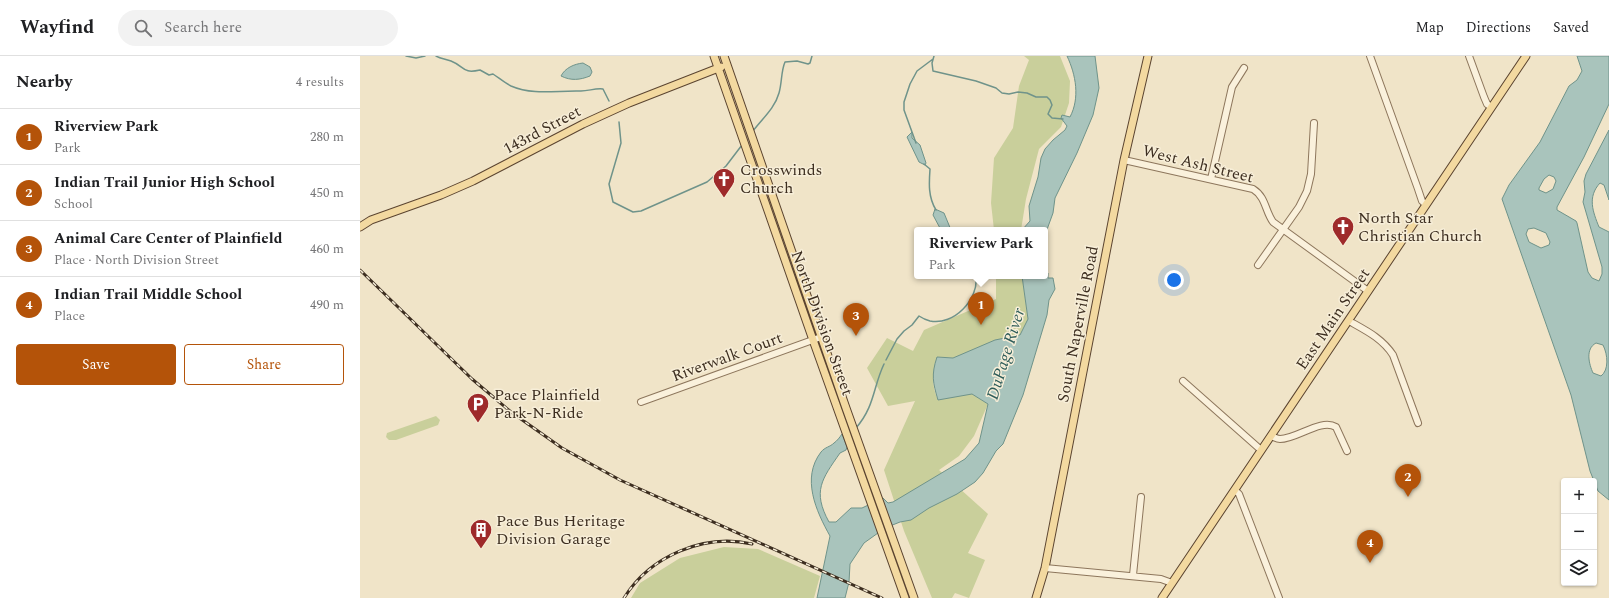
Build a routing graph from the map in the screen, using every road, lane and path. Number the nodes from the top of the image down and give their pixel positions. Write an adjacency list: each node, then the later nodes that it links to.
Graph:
1 (714, 56): 8 (main road, North Division Street)
2 (724, 56): 7 (main road, North Division Street)
3 (1148, 56): 12 (main road, South Naperville Road)
4 (1370, 56): 16 (street)
5 (1469, 56): 10 (street)
6 (1526, 56): 10 (main road, East Main Street)
7 (727, 65): 8 (main road, 143rd Street); 14 (main road, North Division Street)
8 (718, 68): 15 (main road, North Division Street); 17 (main road, 143rd Street)
9 (1244, 68): 13 (street)
10 (1491, 107): 16 (main road, East Main Street)
11 (1314, 122): 20 (street)
12 (1124, 160): 13 (street, West Ash Street); 34 (main road, South Naperville Road)
13 (1212, 179): 20 (street, West Ash Street)
14 (773, 200): 15 (main road); 24 (main road, North Division Street)
15 (765, 203): 25 (main road, North Division Street)
16 (1426, 205): 22 (main road, East Main Street)
17 (371, 220): 18 (main road, 143rd Street); 19 (main road, 143rd Street)
18 (360, 221)
19 (360, 227)
20 (1283, 229): 21 (street); 22 (street, West Ash Street)
21 (1258, 265)
22 (1368, 291): 23 (main road, East Main Street)
23 (1349, 320): 28 (street); 29 (main road, East Main Street)
24 (821, 338): 25 (street, Riverwalk Court); 38 (main road, North Division Street)
25 (813, 340): 27 (street, Riverwalk Court); 37 (main road, North Division Street)
26 (1183, 381): 30 (street)
27 (640, 402)
28 (1418, 423)
29 (1271, 436): 30 (main road, East Main Street); 31 (street)
30 (1261, 450): 32 (main road, East Main Street)
31 (1347, 451)
32 (1234, 490): 36 (main road, East Main Street); 41 (street)
33 (1141, 497): 35 (street)
34 (1045, 568): 35 (street); 39 (main road, South Naperville Road)
35 (1133, 575): 36 (street)
36 (1172, 583): 40 (main road, East Main Street)
37 (905, 598)
38 (914, 598)
39 (1036, 598)
40 (1162, 598)
41 (1279, 598)

